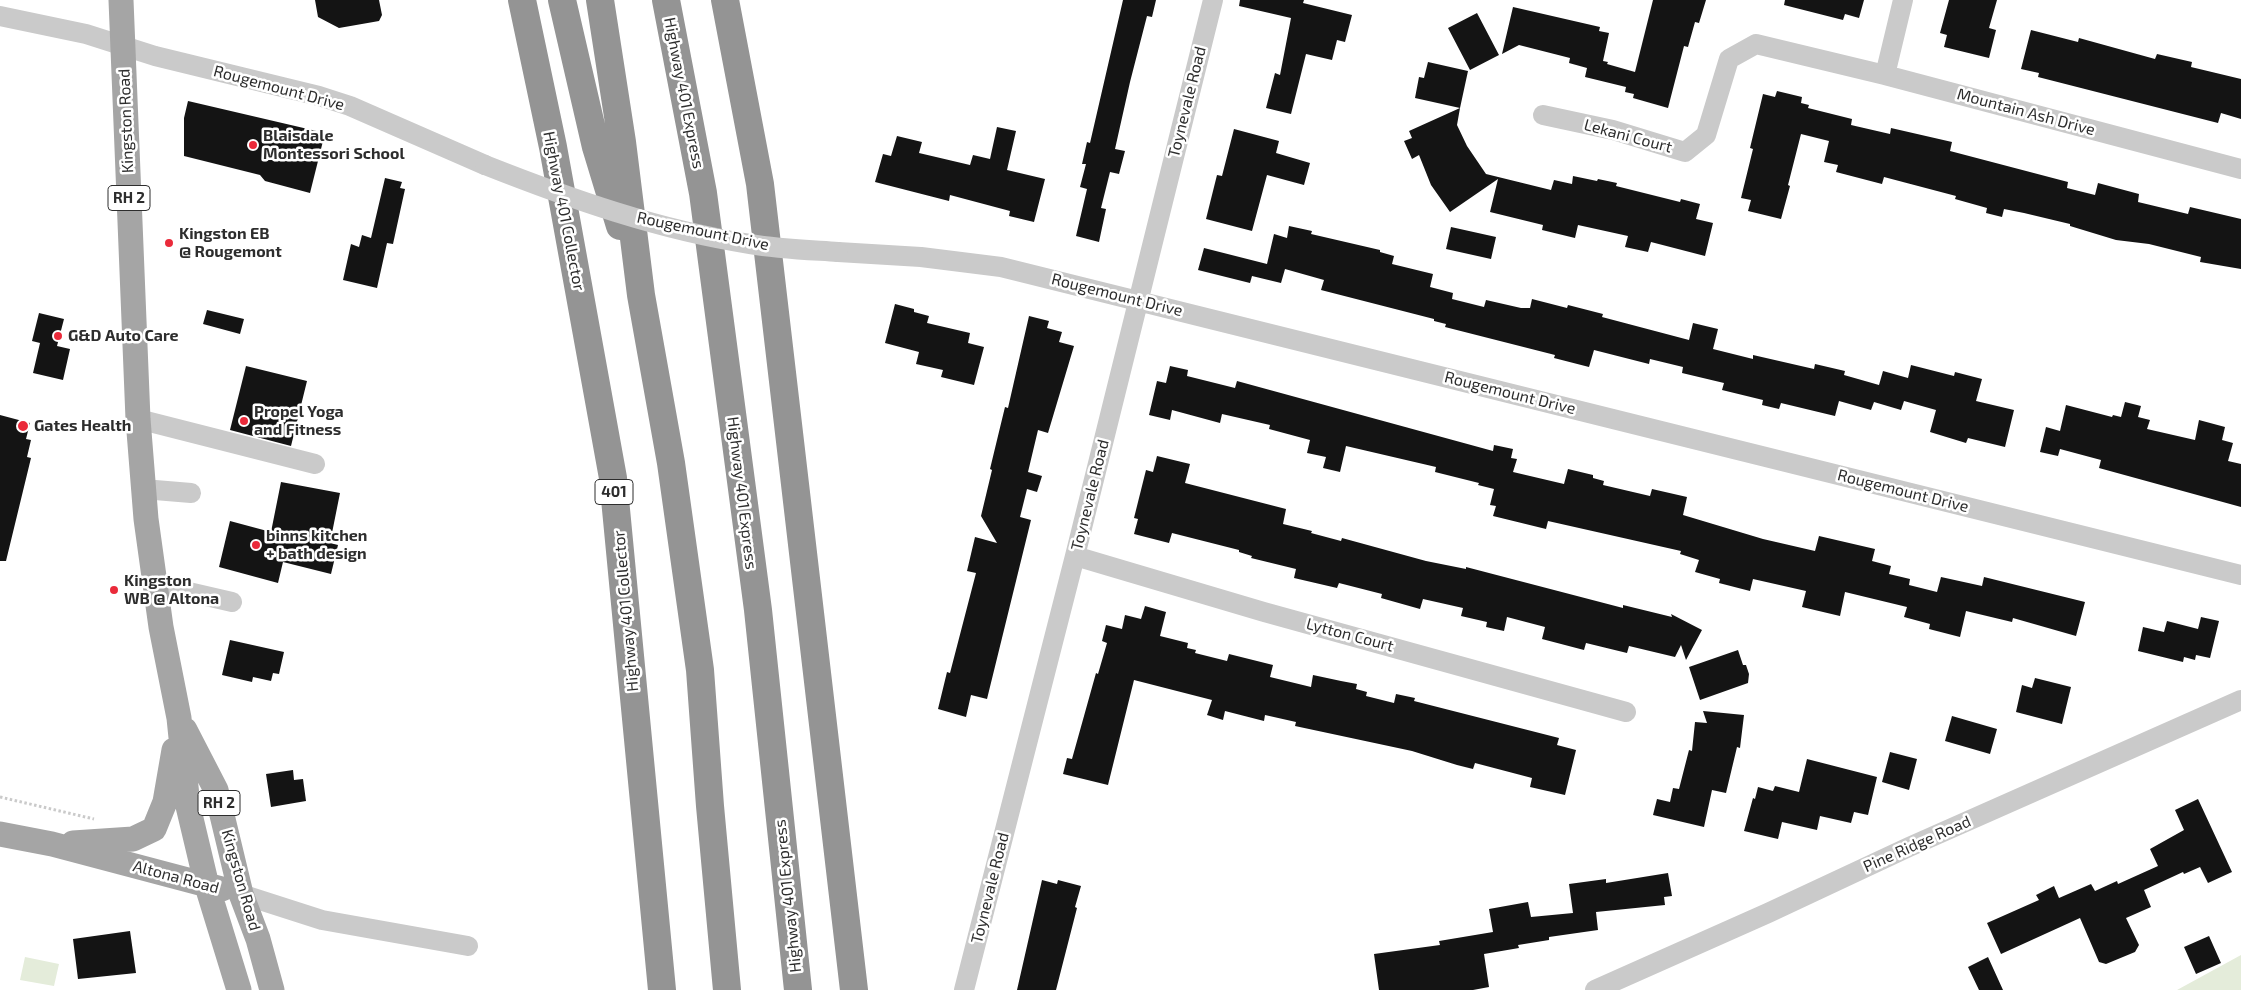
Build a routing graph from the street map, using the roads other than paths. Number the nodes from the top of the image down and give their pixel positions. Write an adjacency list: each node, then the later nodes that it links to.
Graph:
1 (121, 0): 10 (main road, Kingston Road / RH 2)
2 (522, 0): 34 (highway, Highway 401 Collector / 401)
3 (562, 0): 14 (highway)
4 (600, 0): 14 (highway)
5 (666, 0): 36 (highway, Highway 401 Express)
6 (725, 0): 37 (highway)
7 (1213, 0): 15 (street, Toynevale Road)
8 (1904, 0): 11 (street)
9 (0, 16): 10 (street, Rougemount Drive)
10 (123, 46): 15 (street, Rougemount Drive, bridge); 16 (main road, Kingston Road / RH 2)
11 (1885, 75): 12 (street, Lekani Court); 13 (street, Mountain Ash Drive)
12 (1543, 115)
13 (2241, 169)
14 (641, 295): 35 (highway)
15 (1138, 300): 20 (street, Toynevale Road); 21 (street, Rougemount Drive)
16 (138, 419): 17 (street); 18 (main road, Kingston Road / RH 2)
17 (315, 464)
18 (143, 489): 19 (street); 22 (main road, Kingston Road / RH 2)
19 (191, 493)
20 (1075, 556): 25 (street, Lytton Court); 38 (street, Toynevale Road)
21 (2241, 575)
22 (154, 584): 23 (street); 26 (main road, Kingston Road / RH 2)
23 (232, 602)
24 (2241, 700): 39 (street, Pine Ridge Road)
25 (1626, 712)
26 (179, 718): 28 (main road); 29 (main road, Kingston Road / RH 2); 30 (main road, Kingston Road / RH 2)
27 (0, 834): 28 (main road, Altona Road)
28 (52, 844): 29 (main road, Altona Road)
29 (207, 886): 30 (main road, Altona Road); 32 (main road, Kingston Road / RH 2)
30 (241, 894): 31 (street, Altona Road); 33 (main road, Kingston Road / RH 2)
31 (468, 946)
32 (239, 990)
33 (272, 990)
34 (662, 990)
35 (727, 990)
36 (798, 990)
37 (854, 990)
38 (964, 990)
39 (1595, 990)

